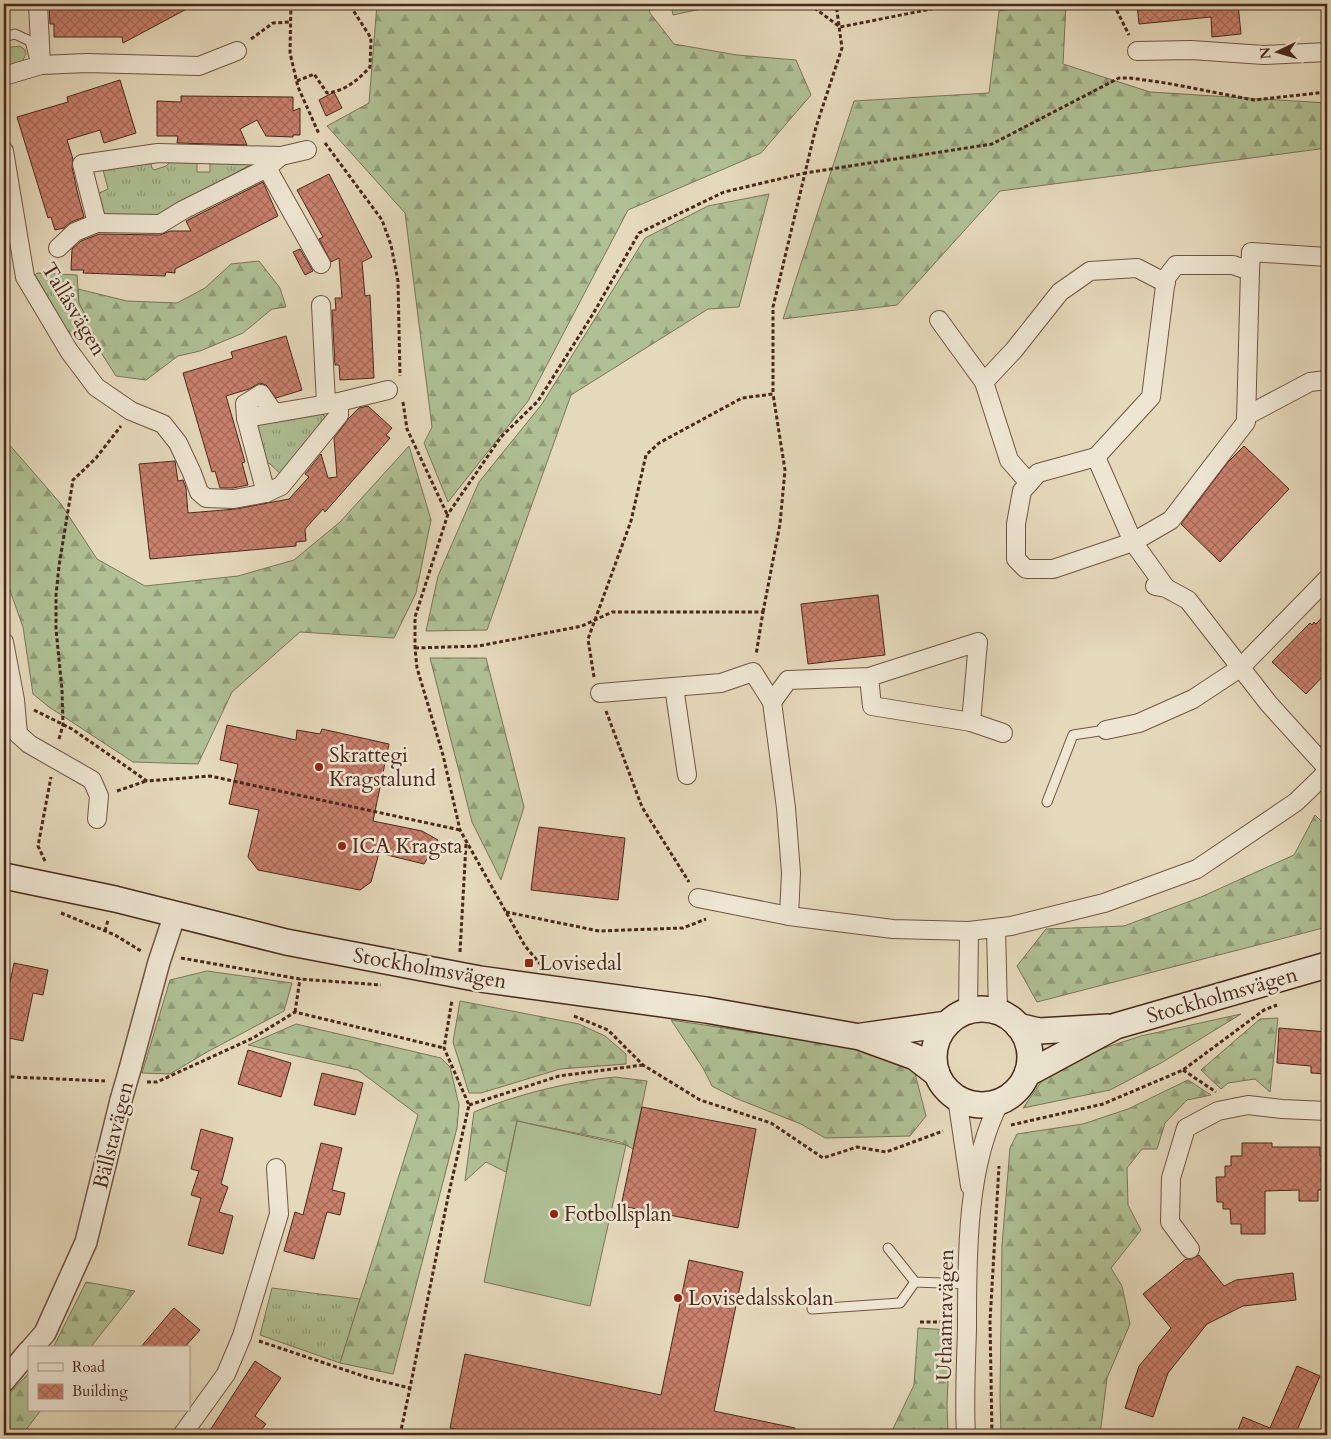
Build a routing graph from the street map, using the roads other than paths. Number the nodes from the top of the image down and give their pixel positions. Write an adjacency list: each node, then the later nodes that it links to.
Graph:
1 (38, 4): 6 (street)
2 (4, 37): 6 (lane)
3 (1137, 50): 5 (street)
4 (237, 51): 6 (street)
5 (1327, 52)
6 (39, 66): 7 (street)
7 (4, 76)
8 (4, 150): 27 (street, Tallåsvägen)
9 (307, 150): 10 (street)
10 (281, 156): 11 (street); 12 (street)
11 (267, 168): 12 (street); 15 (street)
12 (97, 222): 13 (street)
13 (58, 248)
14 (1327, 257): 16 (street)
15 (321, 264)
16 (1250, 272): 17 (street); 24 (street)
17 (1166, 283): 21 (street); 25 (street)
18 (321, 305): 23 (street)
19 (939, 320): 21 (street)
20 (1327, 380): 24 (street)
21 (984, 382): 26 (street)
22 (394, 386): 23 (street)
23 (333, 403): 27 (street); 27 (street)
24 (1246, 416): 28 (street)
25 (1096, 457): 26 (street); 28 (street)
26 (1030, 483): 28 (street)
27 (266, 493)
28 (1133, 542): 31 (street)
29 (1327, 579): 31 (street)
30 (4, 642): 42 (street)
31 (1240, 668): 37 (street); 39 (street)
32 (869, 677): 35 (street); 36 (street); 36 (street)
33 (674, 687): 34 (street); 35 (street); 40 (street)
34 (600, 693)
35 (772, 702): 46 (street)
36 (971, 722): 38 (street)
37 (1106, 730): 41 (lane)
38 (1004, 733)
39 (1327, 770): 47 (street)
40 (686, 775)
41 (1047, 802)
42 (97, 819)
43 (4, 876): 45 (main road, Stockholmsvägen)
44 (698, 898): 46 (street)
45 (174, 914): 54 (main road, Stockholmsvägen); 67 (street, Bällstavägen, bridge)
46 (789, 916): 48 (street)
47 (996, 928): 48 (street); 50 (street)
48 (969, 931): 51 (street)
49 (1327, 965): 53 (main road, Stockholmsvägen)
50 (998, 1012): 51 (main road); 52 (main road)
51 (958, 1017): 54 (main road, Stockholmsvägen); 55 (main road)
52 (1018, 1026): 53 (main road, Stockholmsvägen); 56 (main road)
53 (1116, 1026): 56 (main road, Stockholmsvägen)
54 (860, 1037): 55 (main road, Stockholmsvägen)
55 (937, 1074): 57 (main road)
56 (1027, 1074): 58 (main road)
57 (957, 1098): 58 (main road); 61 (street, Uthamravägen)
58 (1000, 1102): 61 (street, Uthamravägen)
59 (1327, 1111): 63 (street)
60 (276, 1168): 70 (street)
61 (972, 1196): 65 (street, Uthamravägen)
62 (888, 1248): 64 (lane)
63 (1190, 1249)
64 (915, 1282): 65 (lane); 66 (lane)
65 (967, 1284): 71 (street, Uthamravägen)
66 (812, 1309)
67 (34, 1346)
68 (28, 1352): 69 (street)
69 (4, 1381)
70 (182, 1435)
71 (966, 1435)

